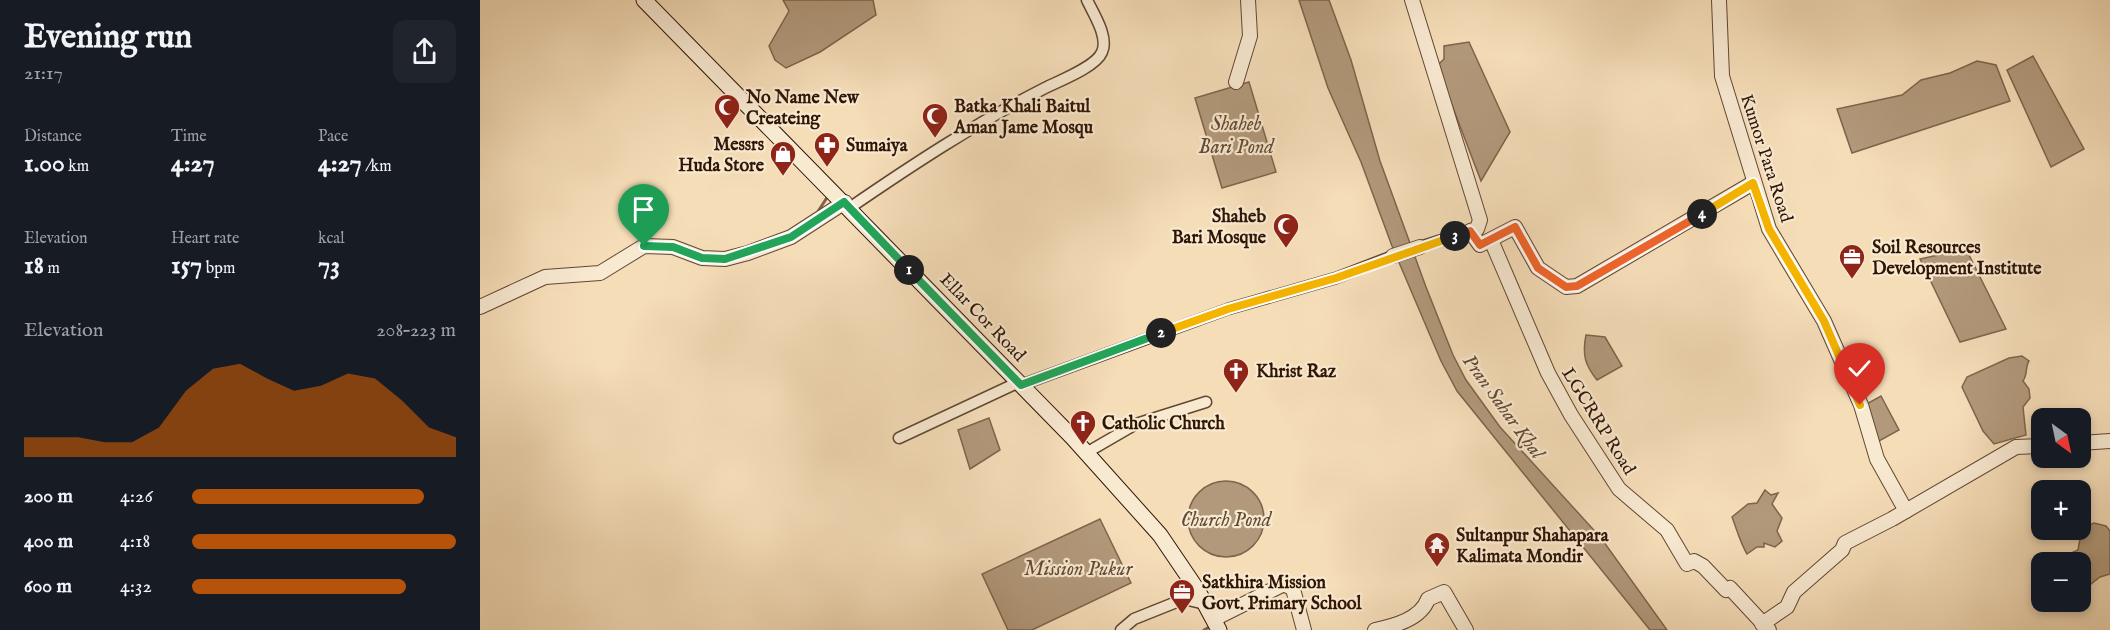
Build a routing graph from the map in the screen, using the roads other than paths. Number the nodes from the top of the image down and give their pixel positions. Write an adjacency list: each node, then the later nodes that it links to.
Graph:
1 (644, 0): 8 (main road, Ellar Cor Road)
2 (1087, 0): 8 (street)
3 (1248, 0): 6 (street)
4 (1412, 0): 9 (street)
5 (1719, 0): 7 (street, Kumor Para Road)
6 (1236, 82)
7 (1753, 183): 10 (street); 21 (street, Kumor Para Road)
8 (846, 205): 13 (street); 14 (main road, Ellar Cor Road)
9 (1470, 231): 10 (street); 11 (street)
10 (1491, 240): 24 (street, LGCRRP Road)
11 (1420, 248): 12 (street)
12 (1393, 256): 14 (street)
13 (480, 307)
14 (1020, 384): 16 (street); 20 (main road, Ellar Cor Road)
15 (1206, 402): 20 (street)
16 (899, 438)
17 (2110, 441): 18 (street)
18 (2091, 442)
19 (2031, 446): 21 (street)
20 (1086, 453): 22 (main road, Ellar Cor Road)
21 (1906, 511): 24 (street)
22 (1205, 604): 23 (main road, Ellar Cor Road); 25 (street)
23 (1214, 626): 26 (street)
24 (1765, 627)
25 (1121, 630)
26 (1304, 630)
27 (1375, 630): 28 (street)
28 (1466, 630)

